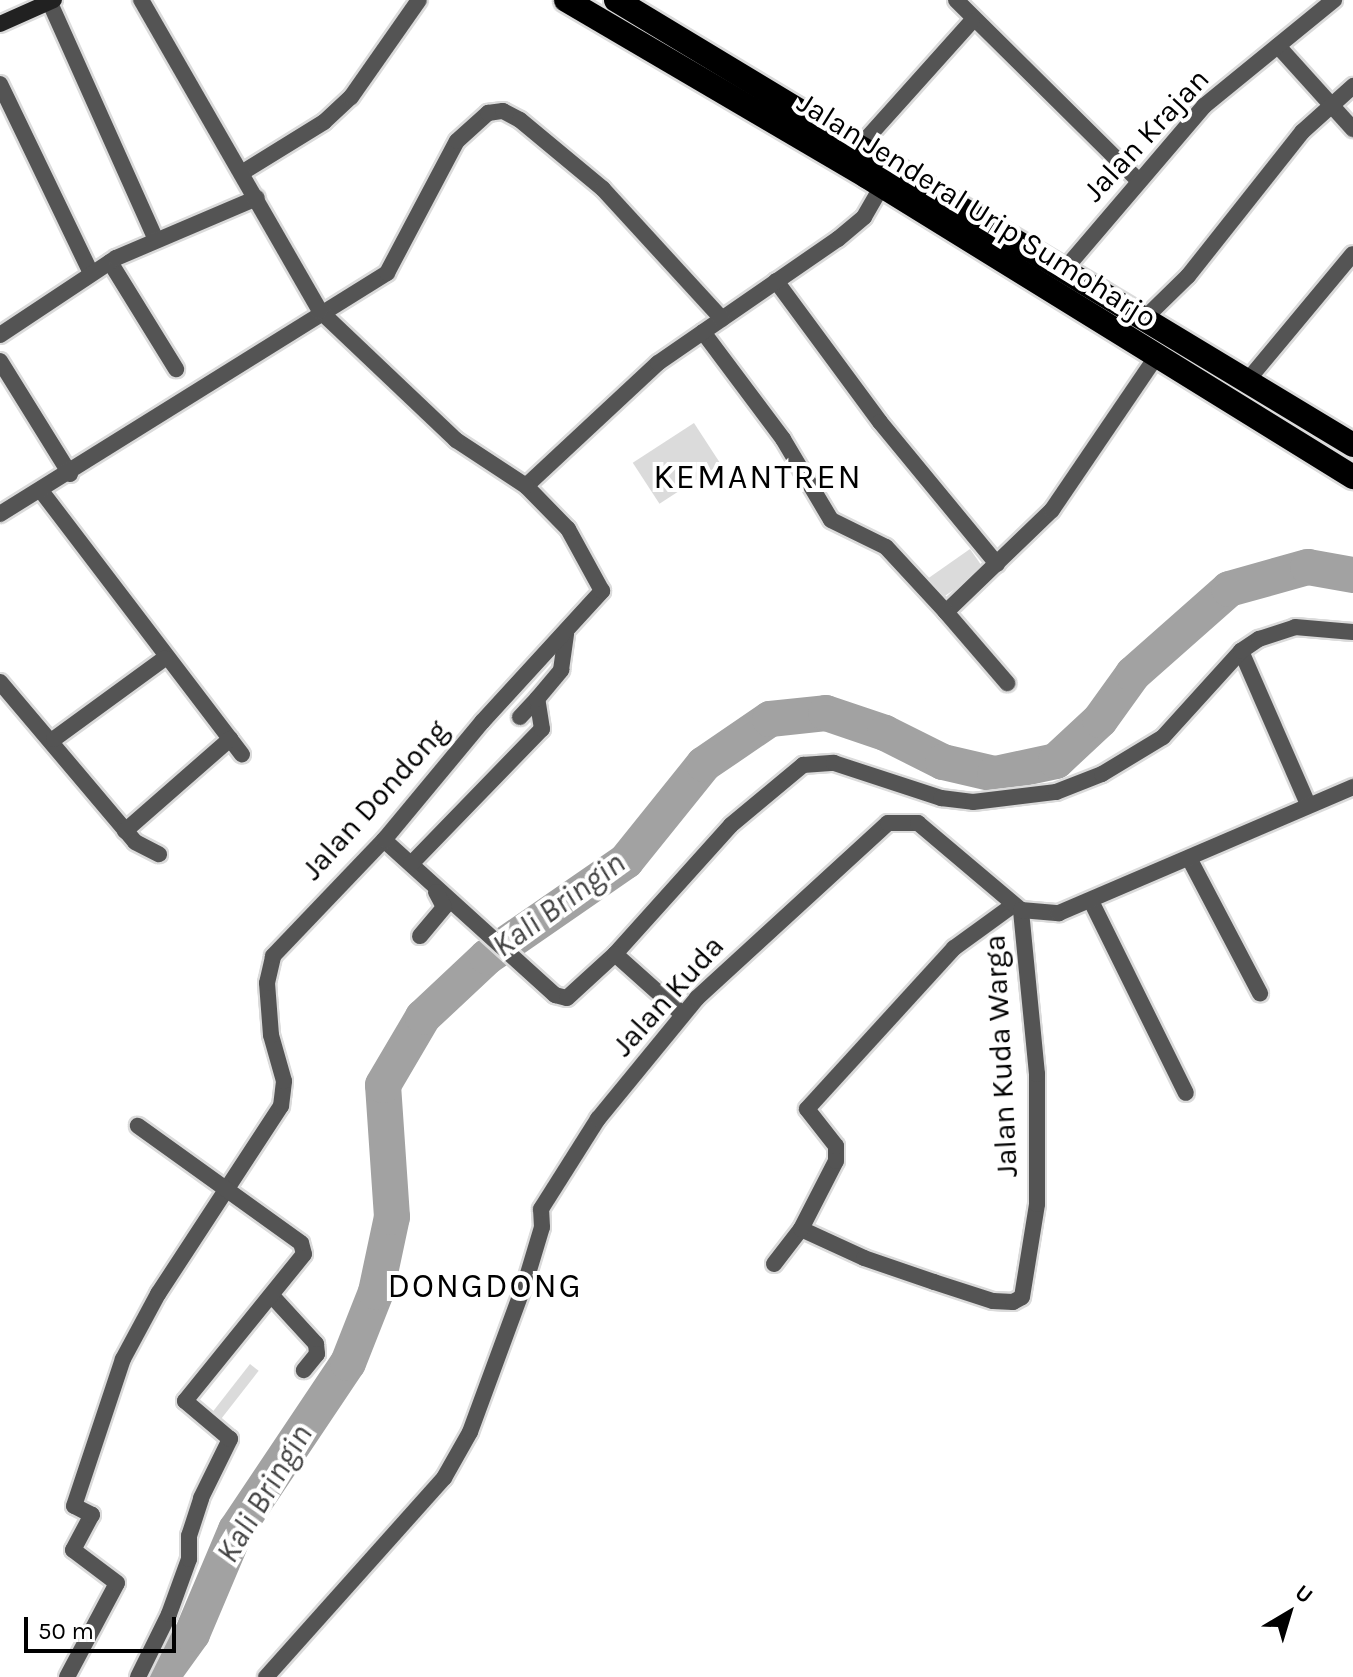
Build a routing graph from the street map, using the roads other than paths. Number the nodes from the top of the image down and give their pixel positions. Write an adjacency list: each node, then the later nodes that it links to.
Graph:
1 (141, 0): 16 (street)
2 (419, 0): 16 (street)
3 (566, 0): 18 (highway, Jalan Jenderal Urip Sumoharjo)
4 (616, 0): 15 (highway)
5 (956, 0): 8 (street)
6 (1334, 0): 10 (street, Jalan Krajan)
7 (52, 1): 9 (main road); 20 (street)
8 (972, 21): 15 (street); 17 (street)
9 (0, 24)
10 (1278, 46): 13 (street); 17 (street, Jalan Krajan)
11 (0, 84): 24 (street)
12 (1353, 86): 13 (street)
13 (1332, 106): 14 (street); 27 (street)
14 (1353, 129)
15 (859, 147): 23 (highway)
16 (243, 172): 19 (street)
17 (1138, 180): 23 (street, Jalan Krajan)
18 (882, 186): 25 (street); 31 (highway, Jalan Jenderal Urip Sumoharjo)
19 (257, 198): 20 (street); 26 (street)
20 (156, 240): 21 (street)
21 (110, 262): 24 (street); 33 (street)
22 (1350, 264): 34 (street)
23 (1064, 270): 27 (highway)
24 (91, 273): 30 (street)
25 (776, 281): 28 (street); 41 (street)
26 (320, 311): 28 (street); 36 (street); 38 (street)
27 (1145, 318): 34 (highway)
28 (722, 319): 29 (street)
29 (703, 332): 38 (street); 42 (street)
30 (0, 335)
31 (1156, 357): 37 (highway, Jalan Jenderal Urip Sumoharjo); 41 (street)
32 (0, 361): 36 (street)
33 (176, 369)
34 (1247, 381): 35 (highway)
35 (1353, 445)
36 (70, 474): 39 (street)
37 (1353, 477)
38 (526, 486): 44 (street, Jalan Dondong)
39 (42, 492): 40 (street); 46 (street)
40 (0, 514)
41 (997, 564): 42 (street)
42 (946, 612): 48 (street)
43 (1353, 632): 45 (street)
44 (566, 633): 49 (street); 57 (street, Jalan Dondong)
45 (1241, 651): 55 (street); 65 (street)
46 (165, 658): 51 (street); 52 (street)
47 (0, 682): 51 (street)
48 (1007, 683)
49 (537, 699): 50 (street); 60 (street)
50 (520, 717)
51 (54, 739): 56 (street)
52 (230, 739): 53 (street); 56 (street)
53 (242, 755)
54 (1353, 787): 55 (street)
55 (1308, 804): 59 (street)
56 (125, 831): 58 (street)
57 (384, 840): 60 (street); 70 (street, Jalan Dondong)
58 (159, 854)
59 (1189, 858): 62 (street); 66 (street)
60 (411, 864): 61 (street)
61 (433, 884): 64 (street); 65 (street)
62 (1091, 901): 63 (street); 68 (street)
63 (1016, 908): 67 (street, Jalan Kuda); 71 (street, Jalan Kuda Warga); 71 (street, Jalan Kuda Warga)
64 (420, 936)
65 (615, 954): 67 (street)
66 (1260, 993)
67 (682, 1014): 77 (street, Jalan Kuda)
68 (1186, 1093)
69 (138, 1126): 70 (street)
70 (229, 1191): 73 (street); 75 (street, Jalan Dondong)
71 (801, 1229): 72 (street, Jalan Kuda Warga)
72 (774, 1264)
73 (273, 1297): 74 (street); 76 (street)
74 (304, 1370)
75 (67, 1677)
76 (138, 1677)
77 (266, 1677)

